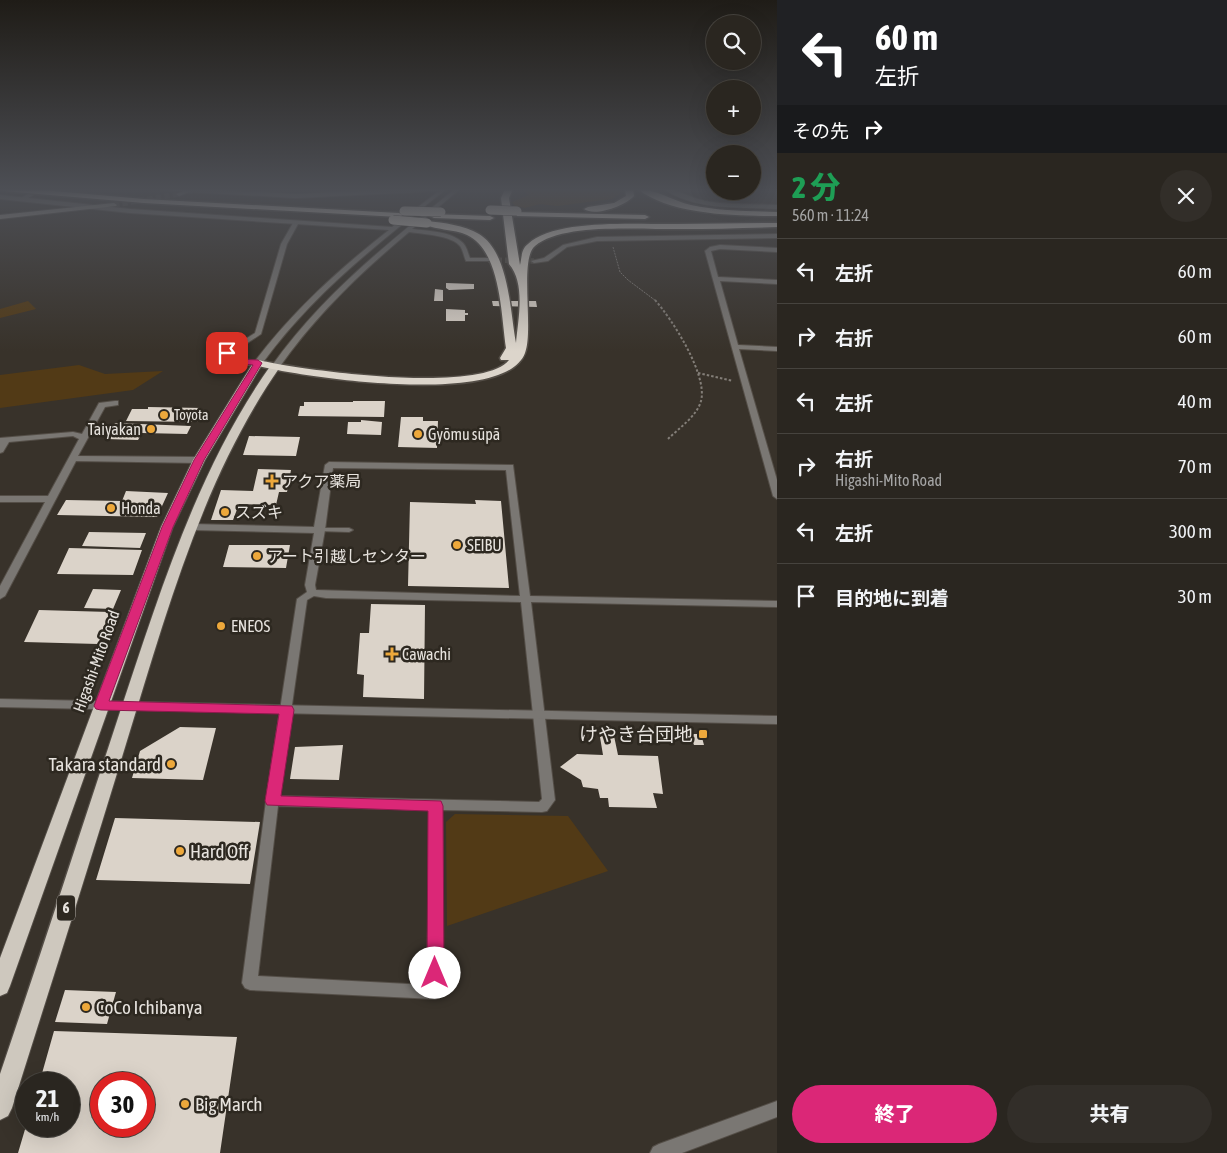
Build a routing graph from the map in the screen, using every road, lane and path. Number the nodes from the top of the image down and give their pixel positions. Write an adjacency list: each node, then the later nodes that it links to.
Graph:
1 (285, 243): 20 (street)
2 (376, 243): 20 (street)
3 (391, 243): 21 (street)
4 (458, 243): 12 (street)
5 (484, 243): 14 (highway, bridge)
6 (503, 243): 14 (highway)
7 (511, 243): 15 (highway)
8 (534, 243): 15 (highway)
9 (576, 243): 13 (street)
10 (612, 243): 22 (path)
11 (777, 250): 16 (street)
12 (488, 260)
13 (534, 261)
14 (499, 270): 21 (highway)
15 (521, 270): 21 (highway)
16 (716, 279): 17 (street); 18 (street)
17 (777, 282)
18 (736, 347): 19 (street); 23 (street)
19 (777, 349)
20 (258, 363): 21 (highway); 30 (highway, Higashi-Mito Road / 6)
21 (276, 365): 35 (highway, 6)
22 (698, 373): 23 (path); 25 (path)
23 (745, 382): 31 (street)
24 (115, 403): 26 (street)
25 (668, 438)
26 (83, 439): 27 (street); 29 (street)
27 (4, 440): 28 (street)
28 (0, 450)
29 (73, 458): 30 (street); 34 (street)
30 (199, 460): 43 (highway, Higashi-Mito Road / 6)
31 (776, 485): 32 (street)
32 (777, 496)
33 (0, 499): 34 (street)
34 (51, 499): 39 (street)
35 (192, 528): 36 (street); 44 (highway, 6)
36 (320, 530): 37 (lane); 38 (street); 40 (street)
37 (349, 530)
38 (312, 593): 40 (street); 45 (street)
39 (0, 596)
40 (526, 600): 41 (street); 46 (street)
41 (777, 604)
42 (0, 703): 43 (street)
43 (101, 706): 44 (street); 50 (highway, Higashi-Mito Road / 6)
44 (130, 706): 45 (street); 51 (highway, 6)
45 (287, 710): 46 (street); 48 (street)
46 (539, 716): 47 (street); 49 (street)
47 (777, 720)
48 (272, 801): 49 (street); 49 (street)
49 (436, 806)
50 (0, 986)
51 (0, 1108)
52 (777, 1110): 53 (street)
53 (659, 1153)

